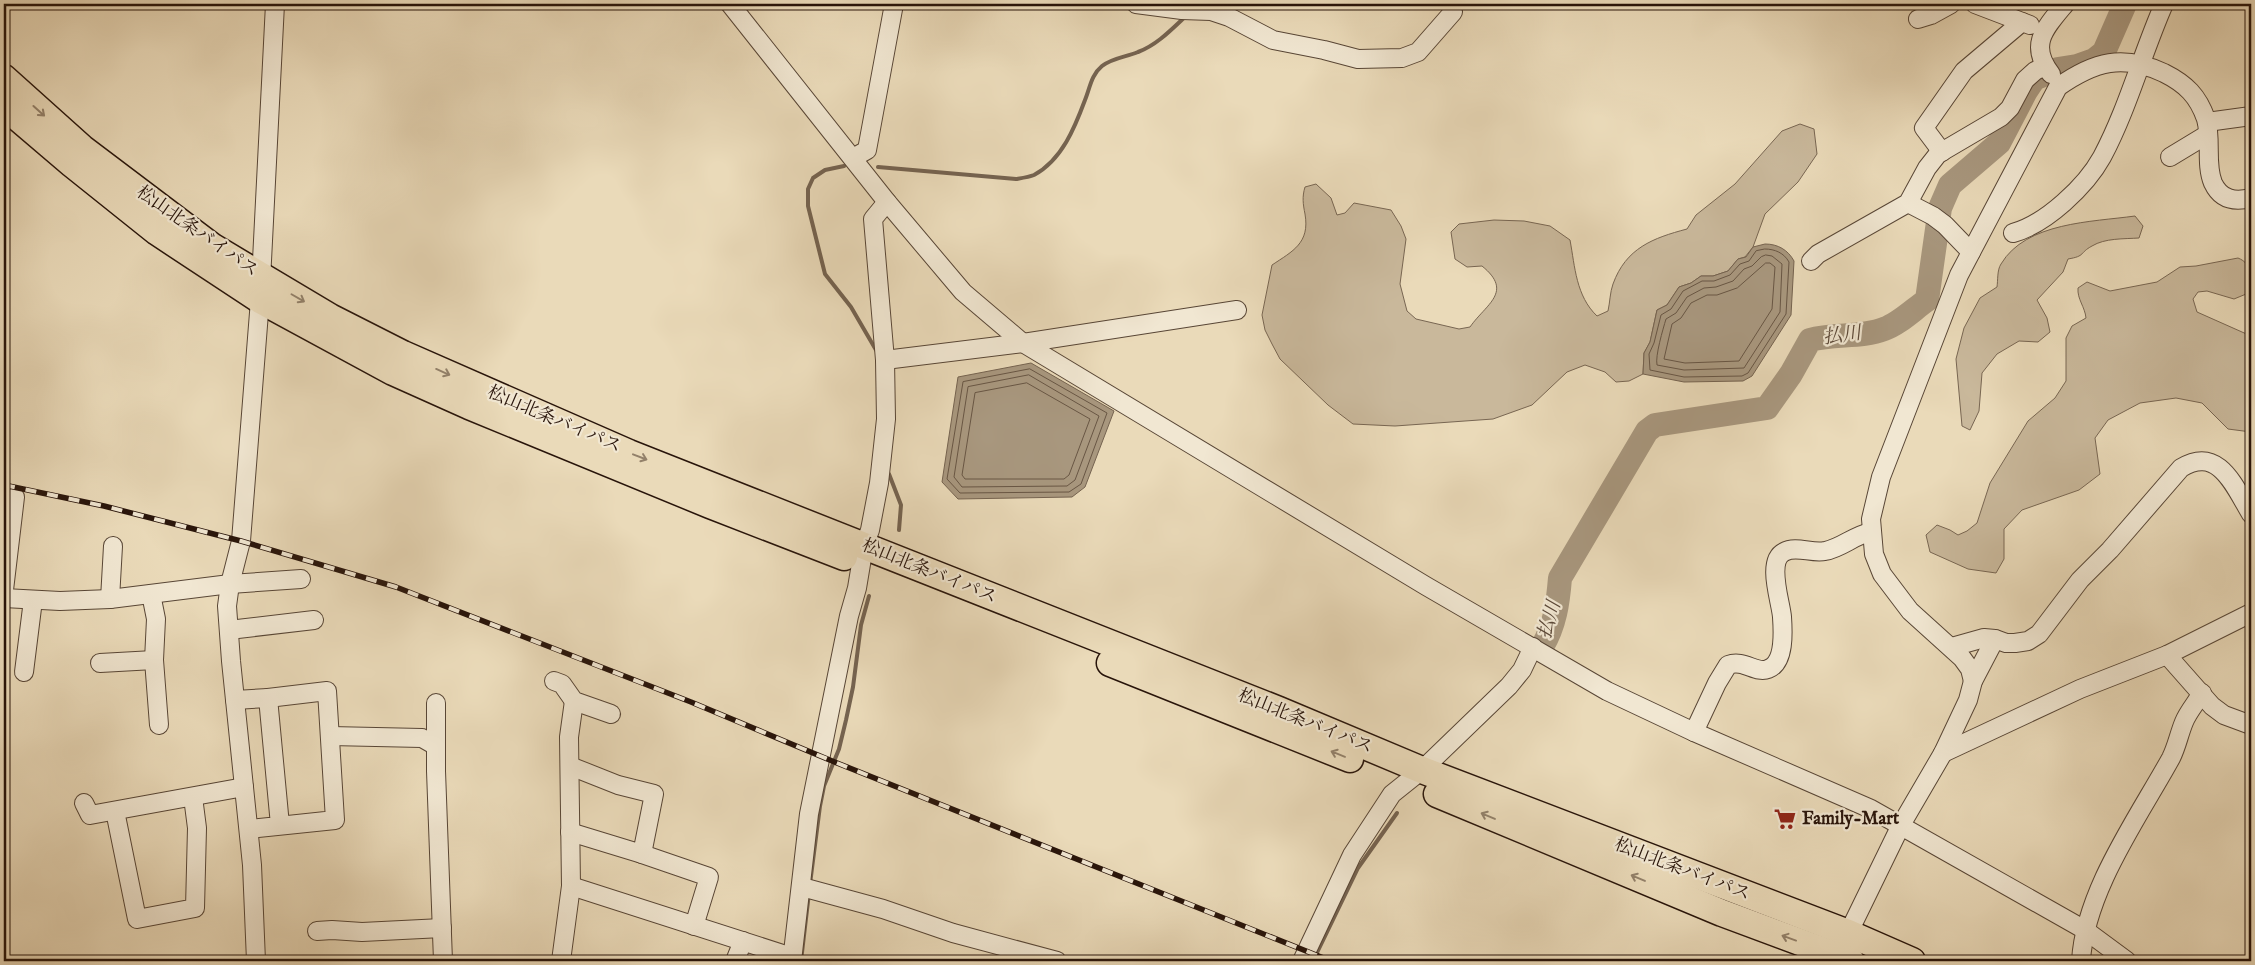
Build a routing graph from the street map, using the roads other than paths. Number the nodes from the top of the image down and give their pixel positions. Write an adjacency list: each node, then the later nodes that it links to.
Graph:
1 (275, 4): 28 (street)
2 (730, 4): 21 (street)
3 (894, 4): 21 (street)
4 (1136, 4): 9 (street)
5 (1951, 4): 10 (street)
6 (1975, 4): 11 (street)
7 (2065, 4): 12 (street)
8 (2164, 4): 13 (street)
9 (1453, 12)
10 (1918, 18)
11 (2022, 22): 12 (street); 19 (street)
12 (2044, 30): 14 (street)
13 (2142, 64): 14 (street); 18 (street); 25 (street)
14 (2051, 73): 19 (street); 26 (street)
15 (4, 78): 28 (highway, 松山北条バイパス, one-way to 28)
16 (4, 106): 28 (highway, 松山北条バイパス)
17 (2251, 116): 18 (street)
18 (2207, 128): 20 (street); 22 (street)
19 (1942, 152): 24 (street)
20 (2170, 156)
21 (853, 158): 23 (street)
22 (2251, 198)
23 (887, 202): 30 (street); 31 (street)
24 (1908, 203): 26 (street); 27 (street)
25 (2013, 233)
26 (1971, 252): 34 (street)
27 (1811, 261)
28 (260, 288): 36 (highway, 松山北条バイパス); 38 (street)
29 (1237, 310): 30 (street)
30 (1023, 343): 31 (street); 48 (street)
31 (885, 360): 36 (street)
32 (15, 497): 39 (street)
33 (2251, 514): 47 (street)
34 (1871, 532): 49 (street); 64 (street)
35 (113, 546): 42 (street)
36 (862, 555): 69 (highway, 松山北条バイパス); 80 (street)
37 (301, 579): 38 (street)
38 (230, 584): 40 (street); 46 (street)
39 (4, 590)
40 (151, 594): 42 (street); 51 (street)
41 (4, 598): 43 (street)
42 (110, 599): 43 (street)
43 (33, 600): 52 (street)
44 (2251, 613): 50 (street)
45 (314, 620): 46 (street)
46 (229, 630): 58 (street)
47 (1995, 639): 49 (street); 55 (street)
48 (1533, 647): 64 (street); 69 (street)
49 (1952, 647): 55 (street)
50 (2167, 655): 56 (street); 67 (street)
51 (154, 660): 53 (street); 62 (street)
52 (29, 666)
53 (106, 666)
54 (554, 681): 59 (street)
55 (1974, 681): 67 (street)
56 (2202, 693): 63 (street); 83 (street)
57 (268, 698): 58 (street); 65 (street); 74 (street)
58 (235, 700): 70 (street)
59 (574, 701): 61 (street); 68 (street)
60 (436, 703): 66 (street)
61 (611, 714)
62 (154, 719)
63 (2251, 725)
64 (1694, 732): 75 (street)
65 (330, 736): 66 (street); 74 (street)
66 (436, 746): 82 (street)
67 (1943, 753): 75 (street)
68 (570, 766): 77 (street); 78 (street)
69 (1414, 776): 86 (highway, 松山北条バイパス); 93 (street)
70 (244, 787): 71 (street); 76 (street)
71 (203, 790): 73 (street); 73 (street)
72 (84, 803): 73 (street)
73 (115, 811)
74 (280, 825): 76 (street)
75 (1901, 825): 83 (street); 86 (street)
76 (248, 829): 89 (street)
77 (570, 832): 78 (street); 79 (street)
78 (642, 854): 81 (street)
79 (570, 886): 81 (street); 88 (street)
80 (806, 888): 87 (street); 92 (street)
81 (694, 926): 85 (street)
82 (442, 928): 84 (street); 90 (street)
83 (2085, 930): 95 (street); 96 (street)
84 (317, 931)
85 (743, 941): 87 (street); 91 (street)
86 (1844, 953): 94 (highway, 松山北条バイパス)
87 (792, 959)
88 (565, 960)
89 (256, 961)
90 (443, 961)
91 (735, 961)
92 (1057, 961)
93 (1302, 961)
94 (1912, 961)
95 (2080, 961)
96 (2127, 961)

